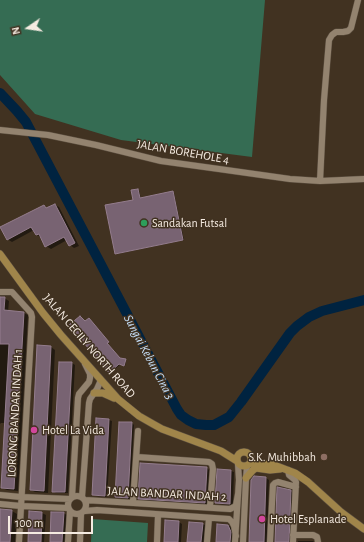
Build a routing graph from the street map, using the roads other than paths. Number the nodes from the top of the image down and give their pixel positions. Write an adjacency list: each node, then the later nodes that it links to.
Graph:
1 (358, 0): 4 (street)
2 (0, 130): 4 (street, JALAN BOREHOLE 4)
3 (364, 179): 4 (street, JALAN BOREHOLE 4)
4 (320, 181)
5 (0, 254): 7 (main road, JALAN CECILY NORTH ROAD)
6 (0, 292): 21 (street, LORONG BANDAR INDAH 1)
7 (84, 361): 8 (main road, JALAN CECILY NORTH ROAD); 9 (street)
8 (101, 380): 10 (street); 11 (main road, JALAN CECILY NORTH ROAD)
9 (89, 382): 10 (street); 22 (street)
10 (95, 391): 11 (main road); 23 (street)
11 (118, 400): 14 (main road, JALAN CECILY NORTH ROAD)
12 (138, 431): 13 (street)
13 (137, 457): 24 (street); 27 (street)
14 (238, 459): 15 (main road); 15 (main road); 19 (street)
15 (250, 462): 16 (main road); 17 (street)
16 (286, 469): 17 (main road); 18 (street); 34 (main road)
17 (246, 478): 43 (street)
18 (296, 487): 35 (street); 44 (street)
19 (238, 494): 28 (street, JALAN BANDAR INDAH 2); 36 (street)
20 (0, 495): 21 (street)
21 (21, 497): 22 (street); 26 (street, LORONG BANDAR INDAH 1)
22 (71, 498): 23 (street); 29 (street)
23 (83, 498): 24 (street, JALAN BANDAR INDAH 2); 30 (street)
24 (133, 502): 27 (street, JALAN BANDAR INDAH 2)
25 (0, 504): 26 (street)
26 (21, 506): 29 (street); 38 (street, LORONG BANDAR INDAH 1)
27 (210, 507): 28 (street, JALAN BANDAR INDAH 2)
28 (230, 508): 33 (street)
29 (69, 510): 30 (street); 39 (street)
30 (83, 512): 31 (street, JALAN BANDAR INDAH 2); 40 (street)
31 (158, 514): 32 (street, JALAN BANDAR INDAH 2); 41 (street)
32 (209, 518): 33 (street, JALAN BANDAR INDAH 2); 42 (street)
33 (229, 519): 36 (street, JALAN BANDAR INDAH 2)
34 (364, 529)
35 (293, 535): 37 (street); 45 (street)
36 (235, 539)
37 (318, 541)
38 (19, 542)
39 (68, 542)
40 (80, 542)
41 (157, 542)
42 (207, 542)
43 (243, 542)
44 (270, 542)
45 (293, 542)

